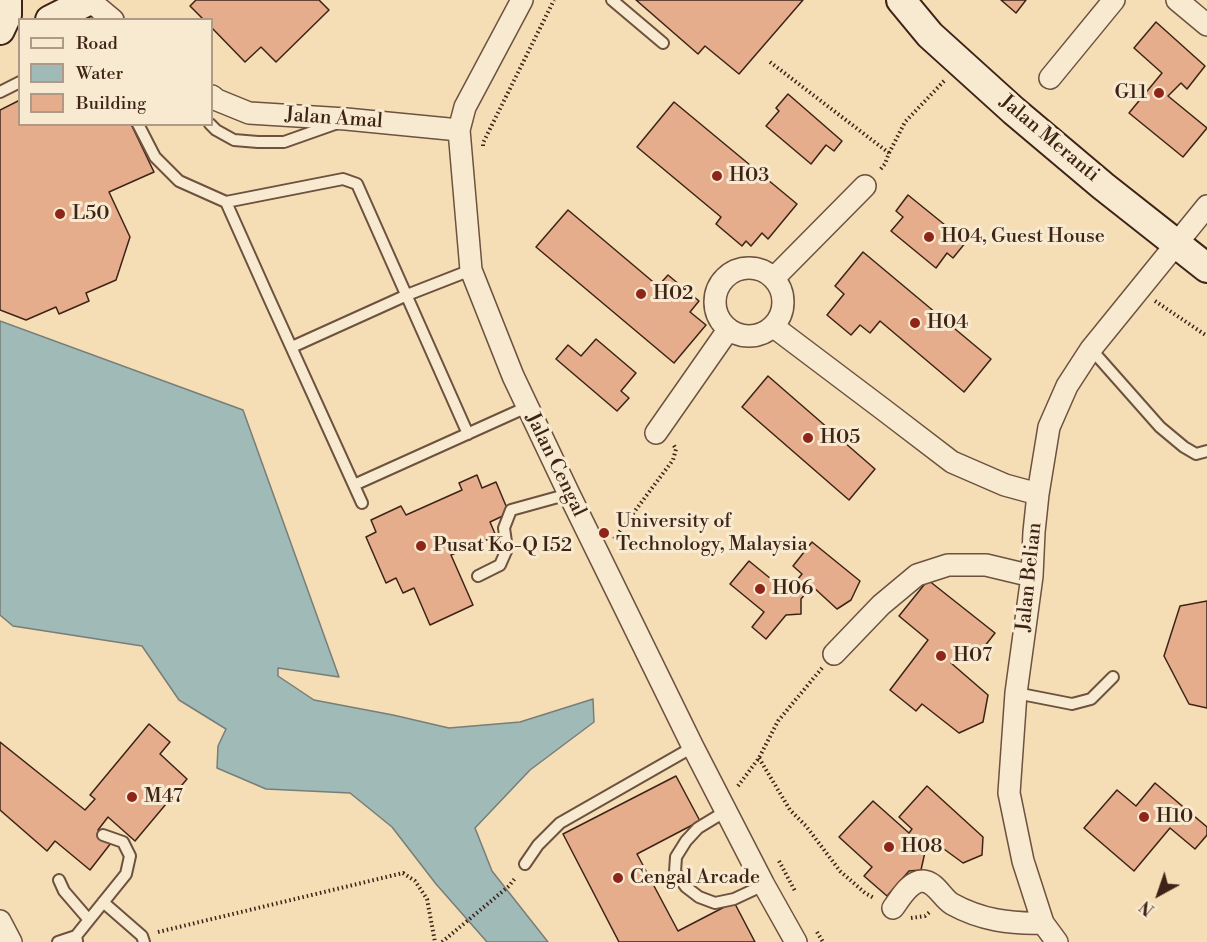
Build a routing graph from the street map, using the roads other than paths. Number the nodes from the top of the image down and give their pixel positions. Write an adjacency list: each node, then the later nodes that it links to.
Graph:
1 (7, 0): 11 (street)
2 (89, 0): 8 (street); 9 (street)
3 (522, 0): 22 (street, Jalan Cengal)
4 (612, 0): 13 (lane)
5 (901, 0): 26 (street, Jalan Meranti)
6 (1114, 0): 15 (street)
7 (1177, 0): 10 (street)
8 (54, 18)
9 (110, 18)
10 (1207, 25)
11 (0, 30)
12 (18, 36): 14 (street)
13 (663, 43)
14 (0, 44)
15 (1050, 78)
16 (18, 83): 17 (lane)
17 (0, 92)
18 (213, 97): 19 (street, Jalan Amal)
19 (346, 119): 21 (lane); 22 (street, Jalan Amal)
20 (139, 126): 24 (lane)
21 (212, 126)
22 (459, 130): 28 (street, Jalan Cengal)
23 (865, 186): 29 (street)
24 (226, 202): 30 (lane); 33 (lane)
25 (1207, 206): 26 (street, Jalan Belian)
26 (1176, 243): 27 (street, Jalan Meranti); 34 (street, Jalan Belian)
27 (1207, 268)
28 (471, 270): 30 (lane); 35 (street, Jalan Cengal)
29 (774, 278): 31 (street); 32 (street)
30 (407, 295): 33 (lane); 37 (lane)
31 (774, 327): 32 (street); 41 (street)
32 (728, 330): 36 (street)
33 (292, 347): 39 (lane)
34 (1091, 349): 38 (lane); 41 (street, Jalan Belian)
35 (527, 407): 37 (lane); 40 (street, Jalan Cengal)
36 (656, 433)
37 (468, 434): 39 (lane)
38 (1207, 451)
39 (354, 485): 42 (lane)
40 (569, 494): 43 (lane); 48 (street, Jalan Cengal)
41 (1038, 494): 44 (street, Jalan Belian)
42 (362, 503)
43 (478, 576)
44 (1032, 576): 45 (street); 47 (street, Jalan Belian)
45 (834, 654)
46 (1113, 677): 47 (lane)
47 (1016, 693): 58 (street, Jalan Belian)
48 (693, 747): 49 (street, Jalan Cengal); 51 (lane)
49 (726, 811): 53 (street, Jalan Cengal); 53 (lane)
50 (103, 835): 54 (lane)
51 (525, 864)
52 (59, 880): 56 (lane)
53 (764, 885): 63 (street, Jalan Cengal)
54 (103, 902): 56 (lane); 60 (lane)
55 (893, 908): 58 (street)
56 (89, 920): 59 (lane)
57 (0, 921): 61 (street)
58 (1043, 923): 64 (street, Jalan Belian)
59 (77, 939): 62 (lane)
60 (143, 939)
61 (11, 942)
62 (58, 942)
63 (795, 942)
64 (1057, 942)

